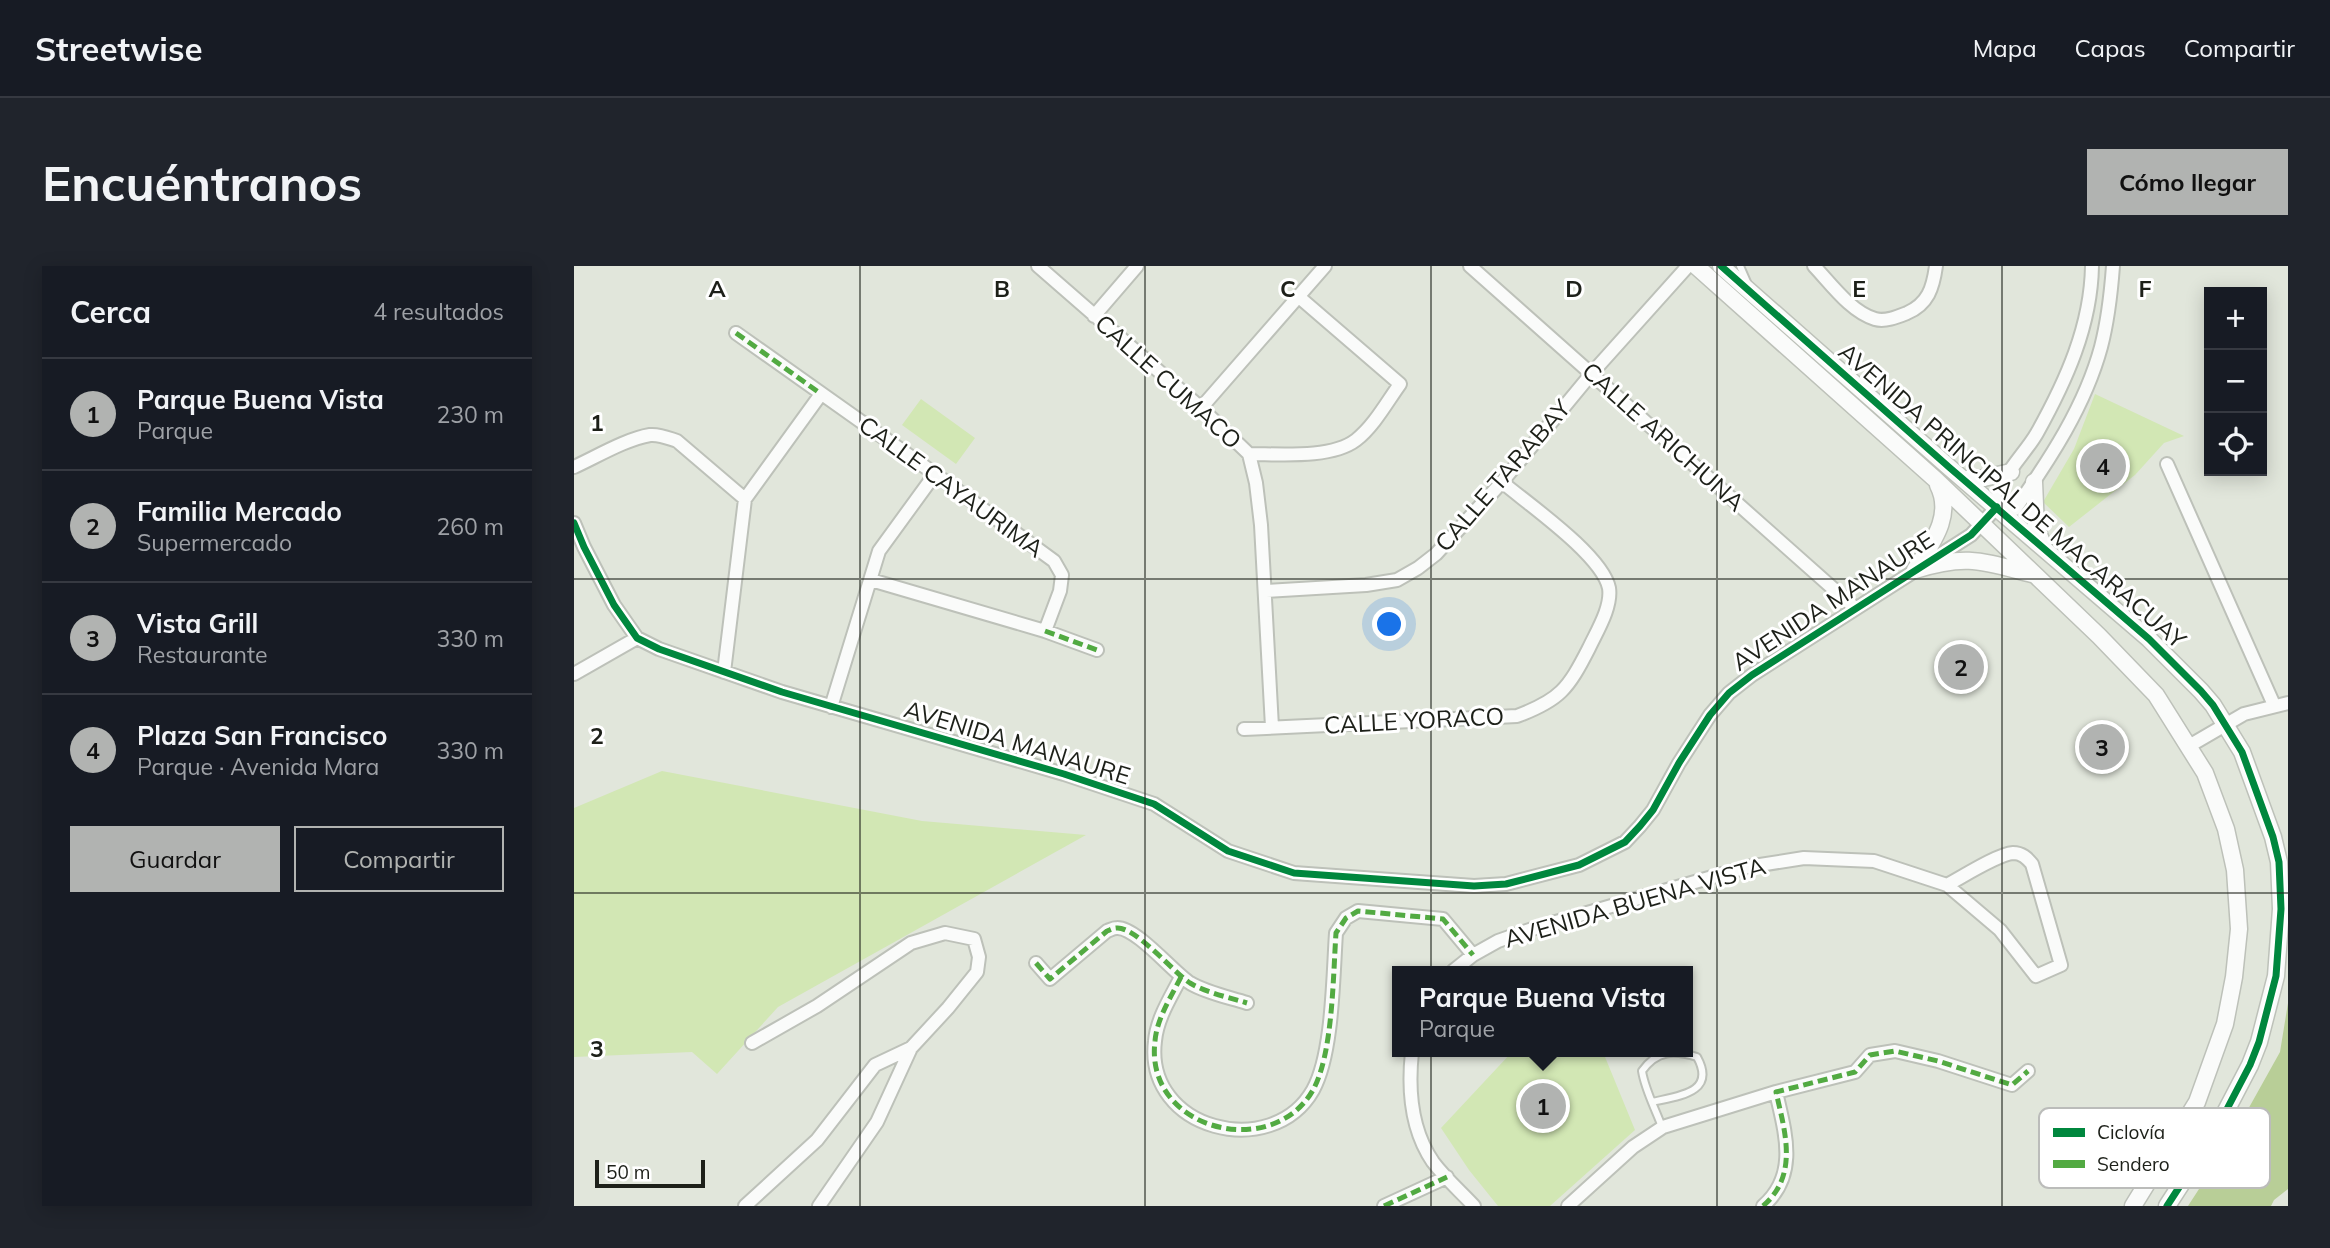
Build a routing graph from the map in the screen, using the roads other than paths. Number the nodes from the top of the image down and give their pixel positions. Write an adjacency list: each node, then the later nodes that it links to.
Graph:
1 (1038, 266): 15 (street, CALLE CUMACO)
2 (1137, 266): 15 (street)
3 (1325, 266): 14 (street)
4 (1470, 266): 17 (street, CALLE ARICHUNA)
5 (1688, 266): 17 (street, CALLE TARABAY)
6 (1696, 266): 26 (street, AVENIDA PRINCIPAL DE MACARACUAY)
7 (1721, 266): 13 (street, AVENIDA PRINCIPAL DE MACARACUAY)
8 (1740, 266): 13 (lane)
9 (1814, 266): 10 (street)
10 (1936, 266)
11 (2092, 266): 23 (street)
12 (2113, 266): 28 (street)
13 (1750, 291): 25 (street, AVENIDA PRINCIPAL DE MACARACUAY)
14 (1299, 298): 19 (street); 20 (street)
15 (1094, 316): 19 (street, CALLE CUMACO)
16 (736, 333): 18 (street, CALLE CAYAURIMA)
17 (1592, 373): 27 (street, CALLE TARABAY); 38 (street, CALLE ARICHUNA)
18 (821, 394): 24 (street, CALLE CAYAURIMA); 29 (street)
19 (1201, 408): 20 (street, CALLE CUMACO)
20 (1249, 454): 37 (street, CALLE CUMACO)
21 (2167, 464): 45 (street)
22 (574, 467): 29 (street)
23 (2011, 472): 25 (street); 30 (street)
24 (935, 474): 36 (street); 39 (street, CALLE CAYAURIMA)
25 (1963, 479): 30 (street, AVENIDA PRINCIPAL DE MACARACUAY)
26 (1936, 480): 32 (street, AVENIDA PRINCIPAL DE MACARACUAY); 34 (street)
27 (1502, 482): 37 (street, CALLE TARABAY); 48 (street, CALLE YORACO)
28 (2034, 482): 30 (street); 33 (street)
29 (745, 499): 42 (street)
30 (1997, 507): 32 (street, AVENIDA MANAURE); 33 (street, AVENIDA PRINCIPAL DE MACARACUAY)
31 (574, 523): 40 (street)
32 (1982, 524): 34 (street, AVENIDA MANAURE); 35 (street, AVENIDA PRINCIPAL DE MACARACUAY)
33 (2044, 547): 47 (street, AVENIDA PRINCIPAL DE MACARACUAY)
34 (1915, 570): 35 (street); 38 (street, AVENIDA MANAURE)
35 (2035, 575): 50 (street, AVENIDA PRINCIPAL DE MACARACUAY)
36 (871, 580): 39 (street); 46 (street)
37 (1266, 591): 48 (street, CALLE CUMACO)
38 (1855, 608): 46 (street, AVENIDA MANAURE)
39 (1045, 631): 41 (street)
40 (637, 638): 42 (street, AVENIDA MANAURE); 43 (street)
41 (1097, 650)
42 (723, 672): 46 (street, AVENIDA MANAURE)
43 (574, 674)
44 (2288, 703): 45 (street)
45 (2274, 705): 47 (street)
46 (831, 707)
47 (2225, 724): 50 (street); 66 (street, AVENIDA PRINCIPAL DE MACARACUAY)
48 (1272, 727): 49 (street, CALLE YORACO)
49 (1244, 729)
50 (2189, 746): 65 (street, AVENIDA PRINCIPAL DE MACARACUAY)
51 (1947, 886): 51 (street, AVENIDA BUENA VISTA); 52 (street, AVENIDA BUENA VISTA)
52 (1473, 955): 54 (street, AVENIDA BUENA VISTA); 55 (street)
53 (1036, 963): 55 (street)
54 (1460, 966)
55 (1181, 977): 56 (street)
56 (1247, 1003)
57 (751, 1043): 58 (street)
58 (911, 1048): 71 (street); 72 (street)
59 (1693, 1056): 64 (lane)
60 (1412, 1057): 68 (street)
61 (1655, 1057): 64 (lane)
62 (2028, 1071): 63 (street)
63 (1776, 1092): 67 (street); 76 (street)
64 (1652, 1102): 67 (lane)
65 (2193, 1108)
66 (2228, 1108)
67 (1662, 1127): 75 (street)
68 (1447, 1177): 73 (street); 74 (street)
69 (2144, 1188): 77 (street, AVENIDA PRINCIPAL DE MACARACUAY)
70 (2179, 1188): 78 (street, AVENIDA PRINCIPAL DE MACARACUAY)
71 (746, 1206)
72 (819, 1206)
73 (1384, 1206)
74 (1474, 1206)
75 (1568, 1206)
76 (1763, 1206)
77 (2133, 1206)
78 (2167, 1206)

